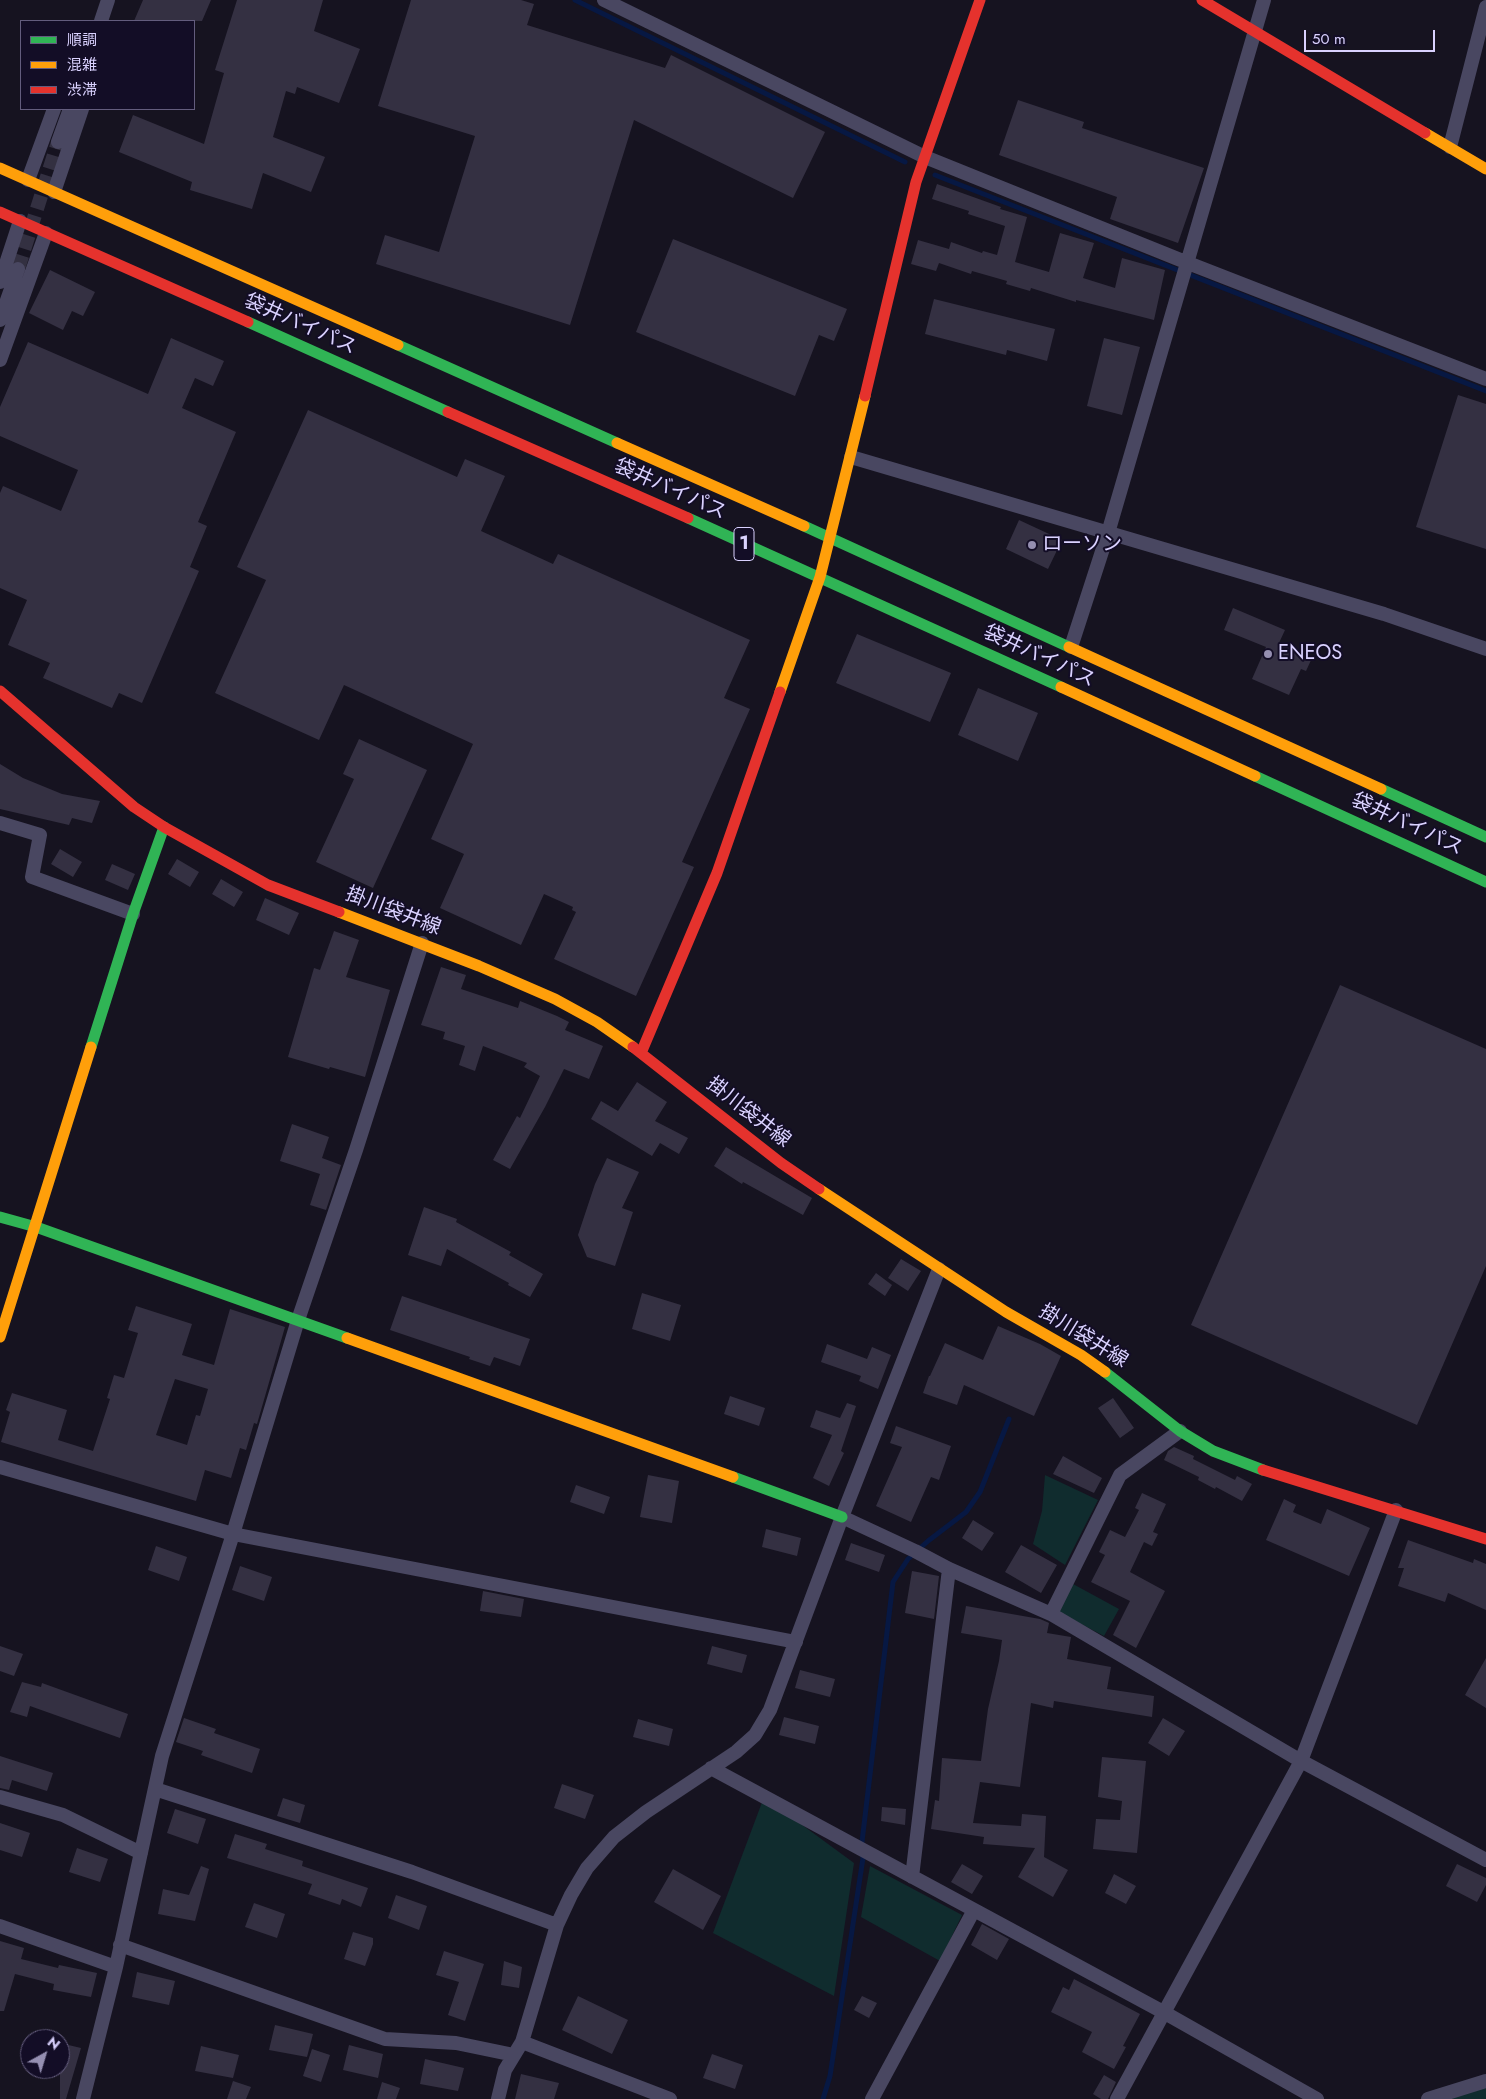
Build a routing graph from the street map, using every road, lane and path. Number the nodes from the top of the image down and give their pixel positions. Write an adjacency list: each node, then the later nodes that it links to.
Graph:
1 (108, 0): 7 (street)
2 (604, 0): 14 (street)
3 (980, 0): 14 (main road)
4 (1202, 0): 8 (main road)
5 (1264, 0): 8 (street)
6 (1486, 7): 13 (street)
7 (100, 20)
8 (1255, 31): 13 (main road); 23 (street)
9 (54, 110): 17 (street)
10 (70, 110): 12 (street)
11 (82, 110): 18 (street)
12 (58, 142)
13 (1450, 147): 16 (main road)
14 (925, 157): 23 (street); 28 (main road)
15 (0, 168): 17 (main road, 袋井バイパス / 1)
16 (1486, 169)
17 (28, 180): 18 (main road, 袋井バイパス / 1)
18 (54, 192): 30 (main road, 袋井バイパス / 1)
19 (0, 212): 20 (main road, 袋井バイパス / 1)
20 (20, 221): 21 (main road, 袋井バイパス / 1); 24 (street)
21 (46, 233): 26 (street); 31 (main road, 袋井バイパス / 1)
22 (18, 269): 25 (street)
23 (1186, 269): 27 (street); 29 (street)
24 (0, 282)
25 (0, 320)
26 (0, 360)
27 (1486, 379)
28 (851, 458): 29 (street); 30 (main road)
29 (1108, 534): 32 (street); 33 (street)
30 (831, 538): 31 (main road); 32 (main road, 袋井バイパス / 1)
31 (820, 577): 38 (main road, 袋井バイパス / 1); 41 (main road)
32 (1071, 647): 37 (main road, 袋井バイパス / 1)
33 (1486, 649)
34 (0, 691): 36 (main road, 掛川袋井線)
35 (0, 823): 39 (street)
36 (164, 827): 39 (main road); 40 (main road, 掛川袋井線)
37 (1486, 836)
38 (1486, 882)
39 (133, 914): 43 (main road)
40 (422, 943): 41 (main road, 掛川袋井線); 45 (street)
41 (641, 1053): 44 (main road, 掛川袋井線)
42 (0, 1217): 43 (main road)
43 (36, 1227): 45 (main road); 46 (main road)
44 (939, 1269): 47 (main road, 掛川袋井線); 50 (street)
45 (298, 1320): 50 (main road); 51 (street)
46 (0, 1337)
47 (1180, 1431): 49 (main road, 掛川袋井線); 54 (street)
48 (0, 1468): 51 (street)
49 (1396, 1510): 52 (main road, 掛川袋井線); 56 (street)
50 (842, 1517): 53 (street); 55 (street)
51 (233, 1534): 55 (street); 58 (street)
52 (1486, 1539)
53 (949, 1569): 54 (street); 62 (street)
54 (1051, 1614): 56 (street)
55 (796, 1642): 57 (street)
56 (1301, 1760): 61 (street); 68 (street)
57 (711, 1768): 62 (street); 64 (street)
58 (155, 1789): 60 (street); 64 (street)
59 (0, 1797): 60 (street)
60 (141, 1853): 66 (street)
61 (1486, 1860)
62 (912, 1877): 63 (street)
63 (974, 1910): 68 (street); 75 (street)
64 (556, 1925): 69 (street)
65 (0, 1926): 67 (street)
66 (120, 1945): 67 (street); 70 (street)
67 (116, 1967): 72 (street)
68 (1164, 2013): 76 (street); 77 (street)
69 (522, 2042): 70 (street); 74 (street)
70 (514, 2055): 73 (street)
71 (1486, 2081): 78 (street)
72 (83, 2099)
73 (498, 2099)
74 (670, 2099)
75 (872, 2099)
76 (1118, 2099)
77 (1317, 2099)
78 (1428, 2099)

